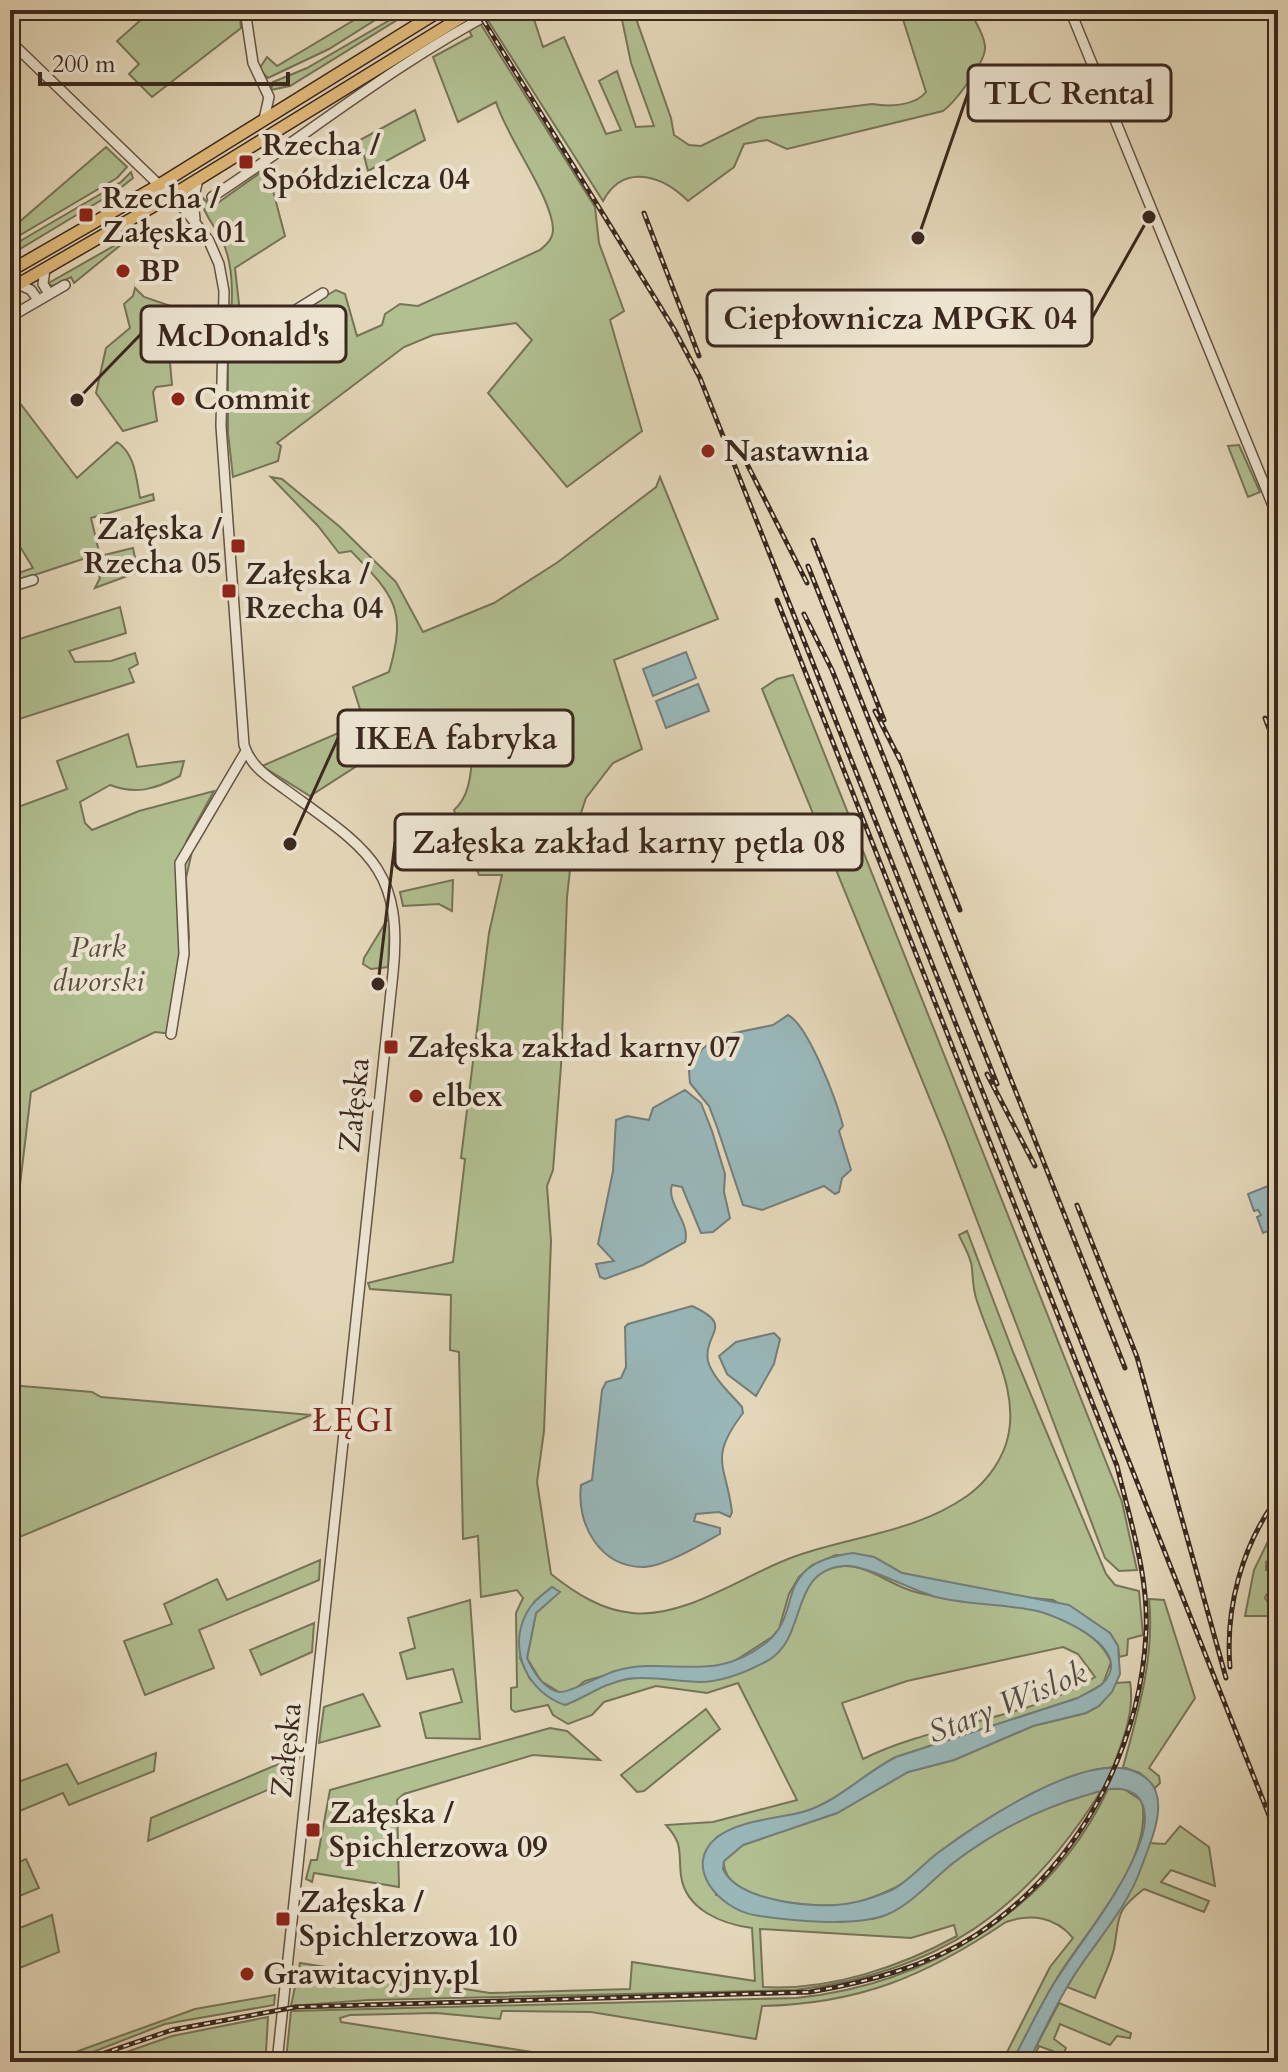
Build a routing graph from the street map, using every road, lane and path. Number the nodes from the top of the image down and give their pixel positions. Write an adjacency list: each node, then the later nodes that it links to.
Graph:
1 (245, 10): 7 (street)
2 (441, 10): 8 (main road)
3 (473, 10): 10 (main road)
4 (497, 10): 11 (street)
5 (1070, 10): 26 (street)
6 (10, 41): 13 (street)
7 (269, 97): 8 (street); 9 (street)
8 (289, 104): 9 (main road)
9 (264, 119): 13 (main road)
10 (266, 137): 11 (street); 12 (main road)
11 (277, 156): 15 (street)
12 (198, 179): 14 (main road); 16 (street)
13 (159, 185): 14 (street); 18 (main road)
14 (171, 196): 16 (street); 17 (main road)
15 (212, 197)
16 (196, 222): 25 (street)
17 (45, 269): 20 (main road); 22 (street)
18 (10, 271)
19 (65, 285): 22 (street)
20 (14, 286): 23 (street)
21 (323, 293): 25 (street)
22 (49, 294): 23 (street)
23 (38, 300): 24 (street)
24 (10, 317)
25 (221, 350): 29 (street)
26 (1278, 518)
27 (33, 580): 28 (street)
28 (10, 587)
29 (246, 751): 30 (street); 31 (street, Załęska)
30 (171, 1034)
31 (277, 2062)

